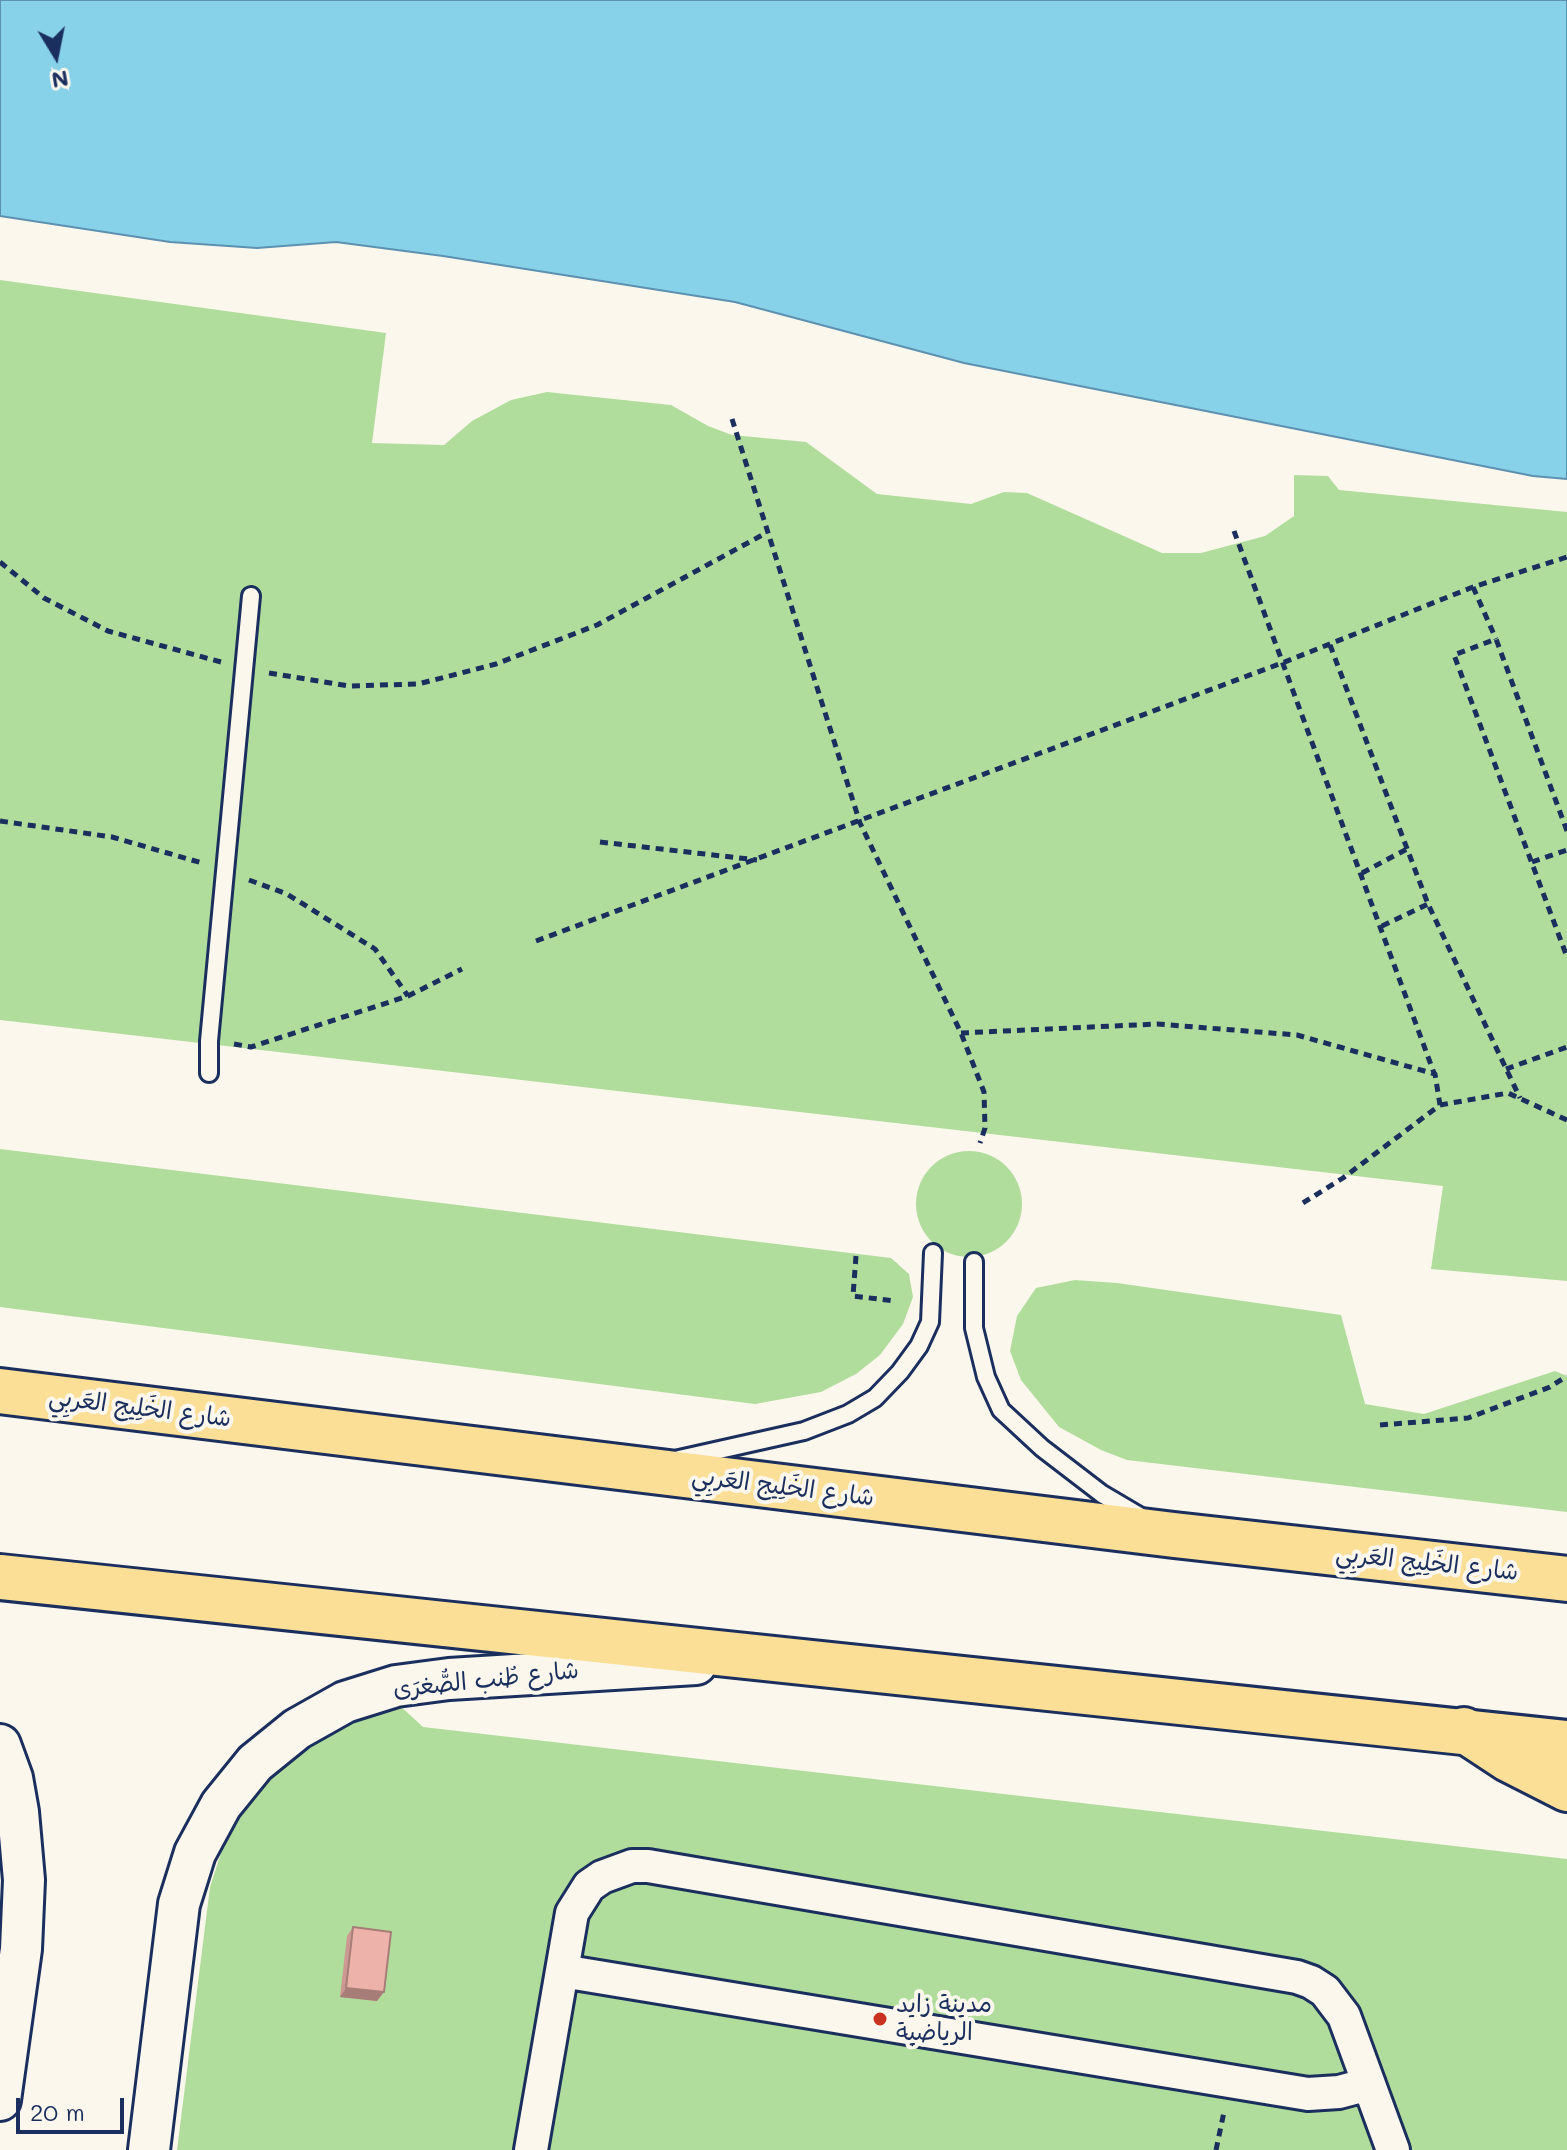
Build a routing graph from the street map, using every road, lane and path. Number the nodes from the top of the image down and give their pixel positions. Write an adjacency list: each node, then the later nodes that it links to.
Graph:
1 (732, 419): 3 (path)
2 (1234, 531): 10 (path)
3 (766, 533): 11 (path); 12 (path)
4 (1567, 557): 6 (path)
5 (0, 562): 11 (path)
6 (1473, 587): 8 (path); 9 (path)
7 (251, 596): 11 (lane)
8 (1496, 639): 13 (path); 18 (path)
9 (1330, 645): 10 (path); 15 (path)
10 (1282, 663): 12 (path); 19 (path)
11 (245, 669): 26 (lane)
12 (860, 823): 17 (path); 25 (path)
13 (1567, 831)
14 (600, 842): 17 (path)
15 (1407, 849): 19 (path); 20 (path)
16 (1567, 850): 18 (path)
17 (758, 860): 22 (path)
18 (1532, 862): 23 (path)
19 (1362, 873): 21 (path)
20 (1428, 904): 21 (path); 28 (path)
21 (1382, 926): 30 (path)
22 (536, 941)
23 (1567, 957)
24 (462, 969): 26 (path)
25 (961, 1033): 30 (path); 34 (path)
26 (209, 1041): 29 (lane)
27 (1567, 1047): 28 (path)
28 (1506, 1069): 31 (path)
29 (209, 1073)
30 (1435, 1074): 32 (path)
31 (1520, 1098): 32 (path); 33 (path)
32 (1440, 1105): 35 (path)
33 (1567, 1120)
34 (980, 1143)
35 (1298, 1206)
36 (933, 1253): 43 (lane)
37 (856, 1256): 39 (path)
38 (974, 1262): 44 (lane)
39 (895, 1301)
40 (1567, 1376): 42 (path)
41 (0, 1391): 43 (main road, شارع الخَلِيج العَربِي)
42 (1380, 1425)
43 (637, 1468): 44 (main road, شارع الخَلِيج العَربِي)
44 (1174, 1535): 46 (main road, شارع الخَلِيج العَربِي)
45 (0, 1577): 47 (main road)
46 (1567, 1579)
47 (764, 1660): 48 (main road); 57 (street, شارع طُنب الصُّغرَى)
48 (1464, 1730): 49 (main road); 51 (main road)
49 (1567, 1743)
50 (6, 1761): 52 (street); 54 (street)
51 (1567, 1789)
52 (0, 1818)
53 (562, 1971): 55 (street); 55 (street); 58 (street)
54 (7, 1985): 56 (street)
55 (1369, 2084): 59 (street)
56 (0, 2100)
57 (149, 2150)
58 (531, 2150)
59 (1393, 2150)

